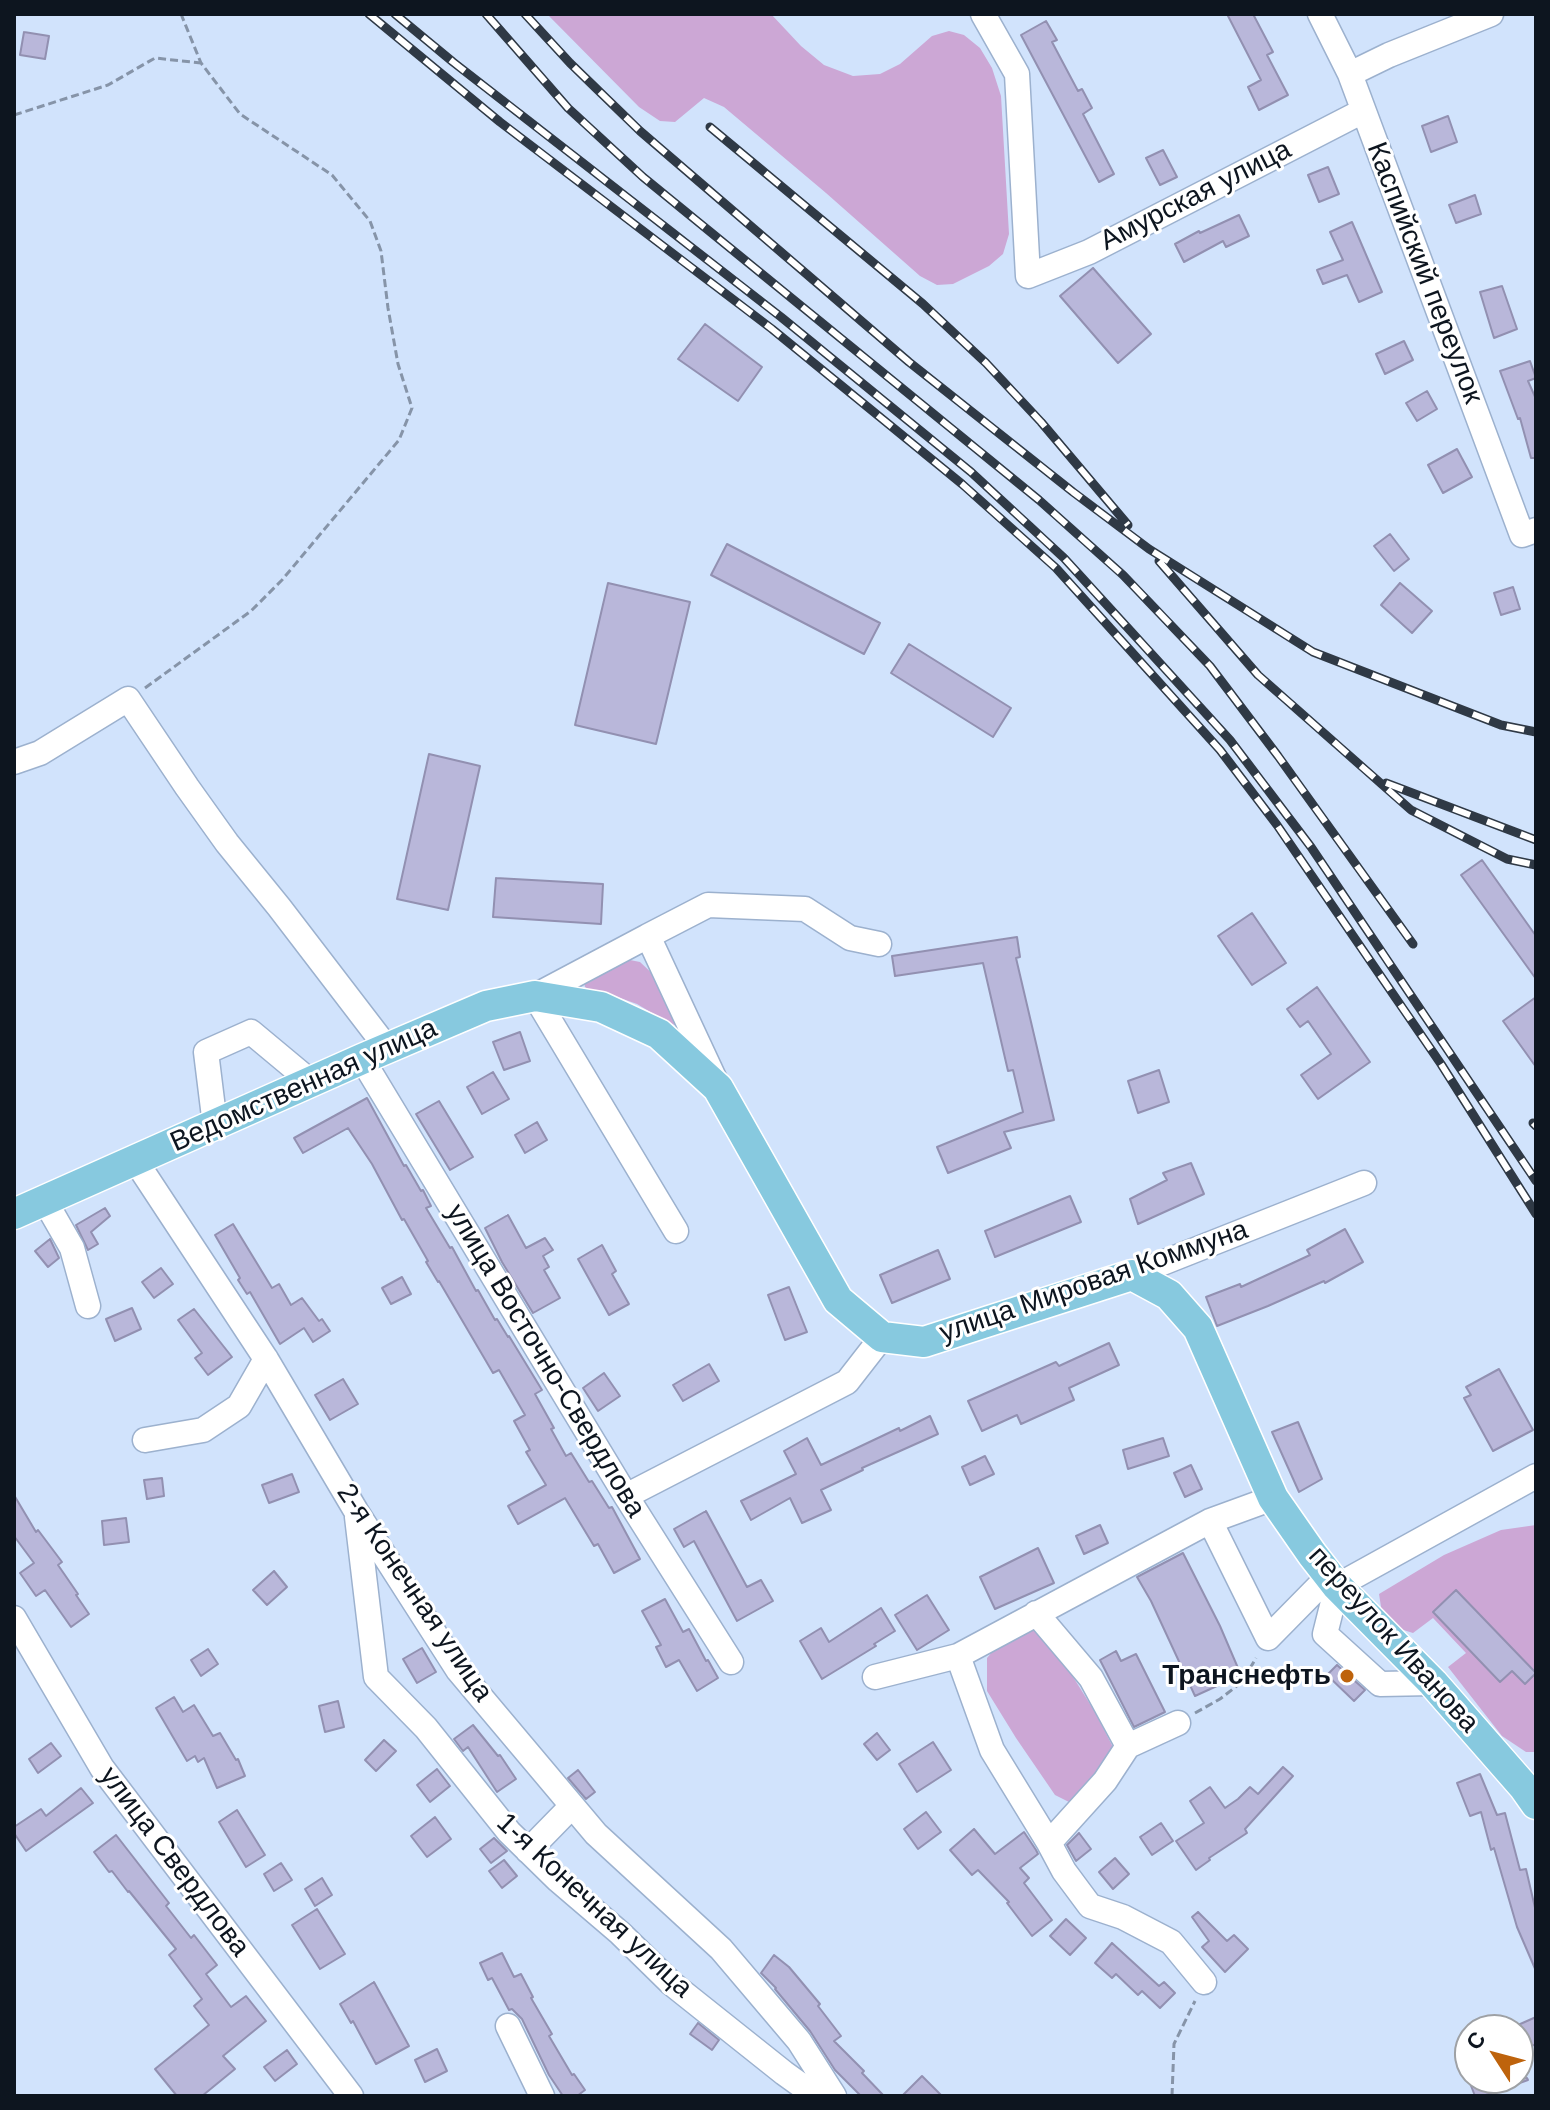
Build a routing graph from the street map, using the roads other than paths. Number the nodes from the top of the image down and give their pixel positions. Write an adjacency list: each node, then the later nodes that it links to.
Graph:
1 (983, 14): 5 (street, Амурская улица)
2 (1320, 14): 4 (street, Каспийский переулок)
3 (1491, 14): 4 (street)
4 (1350, 74): 5 (street, Каспийский переулок)
5 (1363, 111): 6 (street, Каспийский переулок)
6 (1529, 533)
7 (14, 762): 11 (street, улица Восточно-Свердлова)
8 (648, 936): 9 (street); 10 (street); 13 (street)
9 (879, 944)
10 (535, 996): 11 (main road, Ведомственная улица); 13 (main road, Ведомственная улица); 18 (street)
11 (375, 1053): 12 (main road, Ведомственная улица); 25 (street, улица Восточно-Свердлова)
12 (311, 1082): 14 (main road, Ведомственная улица); 14 (street)
13 (718, 1088): 21 (main road, Ведомственная улица)
14 (215, 1125): 15 (main road, Ведомственная улица)
15 (135, 1160): 17 (main road, Ведомственная улица); 22 (street, 2-я Конечная улица)
16 (1364, 1183): 19 (street, улица Мировая Коммуна)
17 (24, 1208): 20 (street)
18 (676, 1231)
19 (1132, 1275): 21 (main road, улица Мировая Коммуна); 26 (main road, переулок Иванова)
20 (88, 1306)
21 (882, 1337): 25 (street)
22 (266, 1359): 23 (street); 27 (street, 2-я Конечная улица)
23 (145, 1440)
24 (1536, 1476): 29 (street)
25 (626, 1496): 33 (street, улица Восточно-Свердлова)
26 (1273, 1498): 28 (street); 29 (main road, переулок Иванова)
27 (356, 1511): 39 (street, 2-я Конечная улица); 41 (street, 1-я Конечная улица)
28 (1210, 1521): 29 (street); 30 (street)
29 (1333, 1581): 35 (main road, переулок Иванова); 35 (street)
30 (1036, 1613): 32 (street); 37 (street)
31 (14, 1618): 44 (street, улица Свердлова)
32 (958, 1656): 34 (street); 40 (street)
33 (731, 1662)
34 (875, 1677)
35 (1433, 1683): 38 (main road, переулок Иванова)
36 (1178, 1723): 37 (street)
37 (1128, 1746): 40 (street)
38 (1532, 1790)
39 (572, 1806): 41 (street); 47 (street, 2-я Конечная улица)
40 (1049, 1843): 42 (street)
41 (528, 1851): 46 (street, 1-я Конечная улица)
42 (1204, 1982)
43 (508, 2026): 45 (street)
44 (351, 2096)
45 (542, 2096)
46 (816, 2096)
47 (834, 2096)

